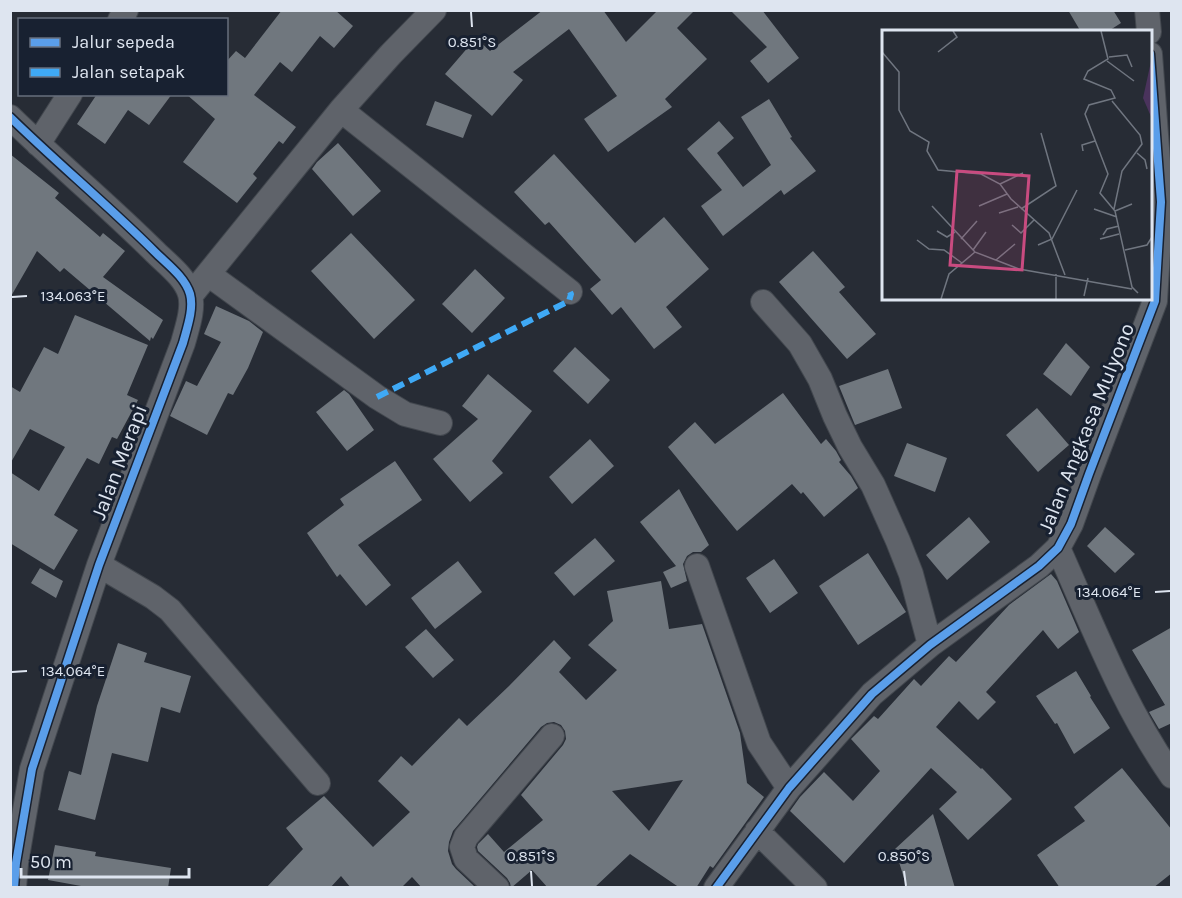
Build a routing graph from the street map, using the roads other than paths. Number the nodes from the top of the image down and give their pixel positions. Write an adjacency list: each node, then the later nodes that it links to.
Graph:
1 (1148, 10): 3 (street)
2 (419, 15): 6 (street)
3 (1149, 30)
4 (1152, 81): 14 (street, Jalan Angkasa Mulyono)
5 (69, 96): 8 (street)
6 (341, 110): 9 (street); 10 (street)
7 (10, 117): 8 (street)
8 (38, 144): 11 (street)
9 (208, 273): 11 (street); 13 (street)
10 (570, 292)
11 (191, 295): 15 (street, Jalan Merapi)
12 (763, 302): 17 (street)
13 (440, 423)
14 (1058, 548): 17 (street, Jalan Angkasa Mulyono); 19 (street)
15 (99, 565): 20 (street); 23 (street, Jalan Merapi)
16 (697, 566): 21 (street)
17 (930, 645): 21 (street, Jalan Angkasa Mulyono)
18 (552, 736): 24 (street)
19 (1172, 776)
20 (318, 783)
21 (789, 788): 22 (street, Jalan Angkasa Mulyono)
22 (757, 831): 25 (street, Jalan Angkasa Mulyono); 26 (street)
23 (14, 888)
24 (497, 888)
25 (716, 888)
26 (815, 888)

